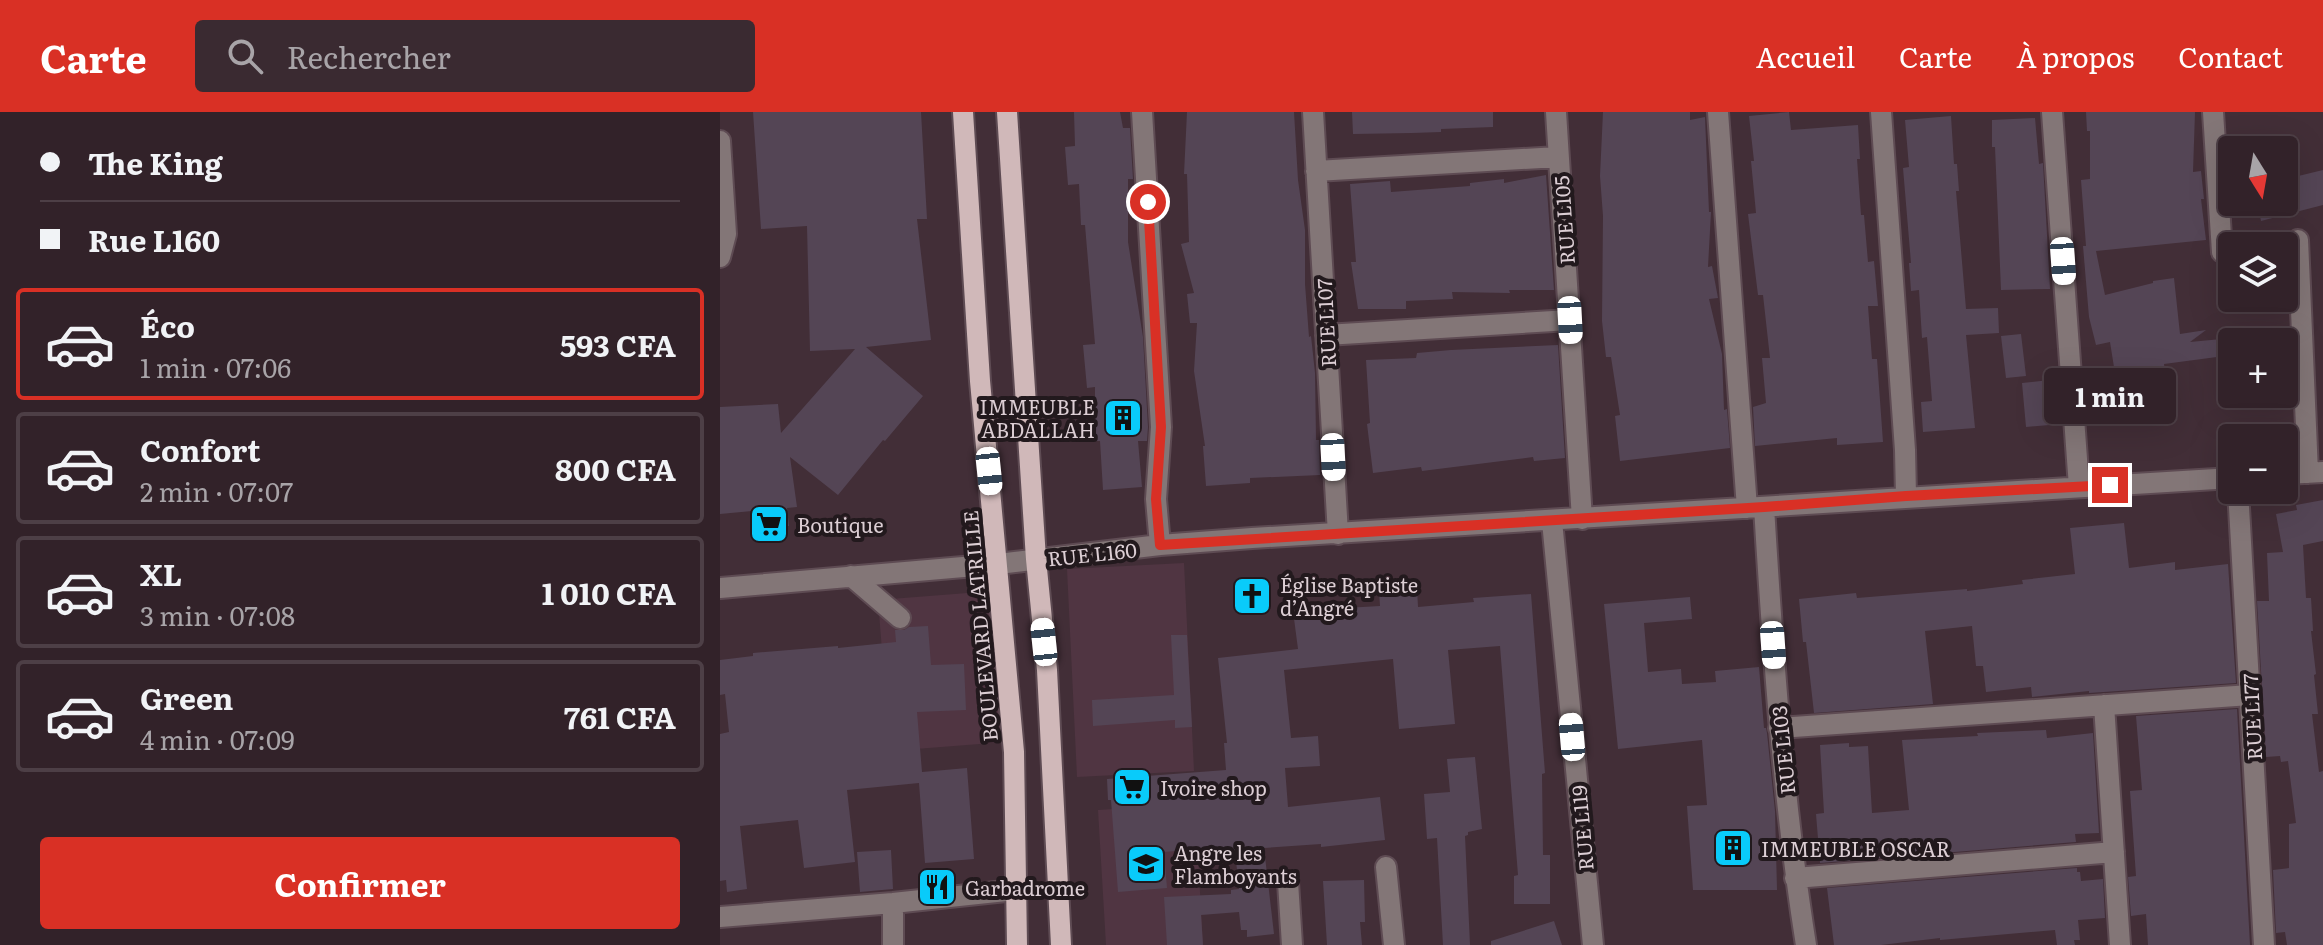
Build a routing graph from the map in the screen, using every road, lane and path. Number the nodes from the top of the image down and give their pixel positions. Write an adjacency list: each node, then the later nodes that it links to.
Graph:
1 (963, 112): 29 (main road, BOULEVARD LATRILLE)
2 (1007, 112): 28 (main road)
3 (1142, 112): 27 (street)
4 (1313, 112): 12 (street, RUE L107)
5 (1556, 112): 11 (street, RUE L105)
6 (1718, 112): 23 (street, RUE L103)
7 (1881, 112): 21 (street)
8 (2052, 112): 20 (street)
9 (2213, 112): 13 (street)
10 (720, 141): 15 (street)
11 (1558, 157): 12 (street); 16 (street, RUE L105)
12 (1316, 171): 17 (street, RUE L107)
13 (2221, 232)
14 (2298, 240): 18 (street)
15 (720, 257)
16 (1570, 320): 17 (street); 24 (street, RUE L105)
17 (1326, 335): 26 (street, RUE L107)
18 (2316, 472)
19 (2218, 479): 20 (street, RUE L160)
20 (2079, 487): 21 (street, RUE L160)
21 (1906, 496): 23 (street, RUE L160)
22 (2239, 504): 33 (street, RUE L177)
23 (1755, 508): 24 (street, RUE L160); 35 (street, RUE L103)
24 (1582, 519): 25 (street, RUE L160)
25 (1552, 521): 26 (street, RUE L160); 48 (street, RUE L119)
26 (1338, 534): 27 (street, RUE L160)
27 (1160, 545): 28 (street, RUE L160)
28 (1036, 559): 29 (street, RUE L160); 45 (main road)
29 (998, 564): 30 (street, RUE L160); 40 (main road, BOULEVARD LATRILLE)
30 (851, 576): 31 (street, RUE L160); 32 (street)
31 (720, 588)
32 (900, 618)
33 (2250, 695): 34 (street); 51 (street, RUE L177)
34 (2104, 705): 35 (street); 36 (street)
35 (1779, 728): 38 (street, RUE L103)
36 (2114, 852): 38 (street); 50 (street)
37 (1386, 867): 47 (street)
38 (1795, 878): 49 (street, RUE L103)
39 (1288, 882): 46 (street)
40 (1015, 890): 41 (street); 44 (main road, BOULEVARD LATRILLE)
41 (893, 903): 42 (street); 43 (street)
42 (720, 917)
43 (893, 945)
44 (1017, 945)
45 (1061, 945)
46 (1292, 945)
47 (1394, 945)
48 (1593, 945)
49 (1806, 945)
50 (2120, 945)
51 (2264, 945)

